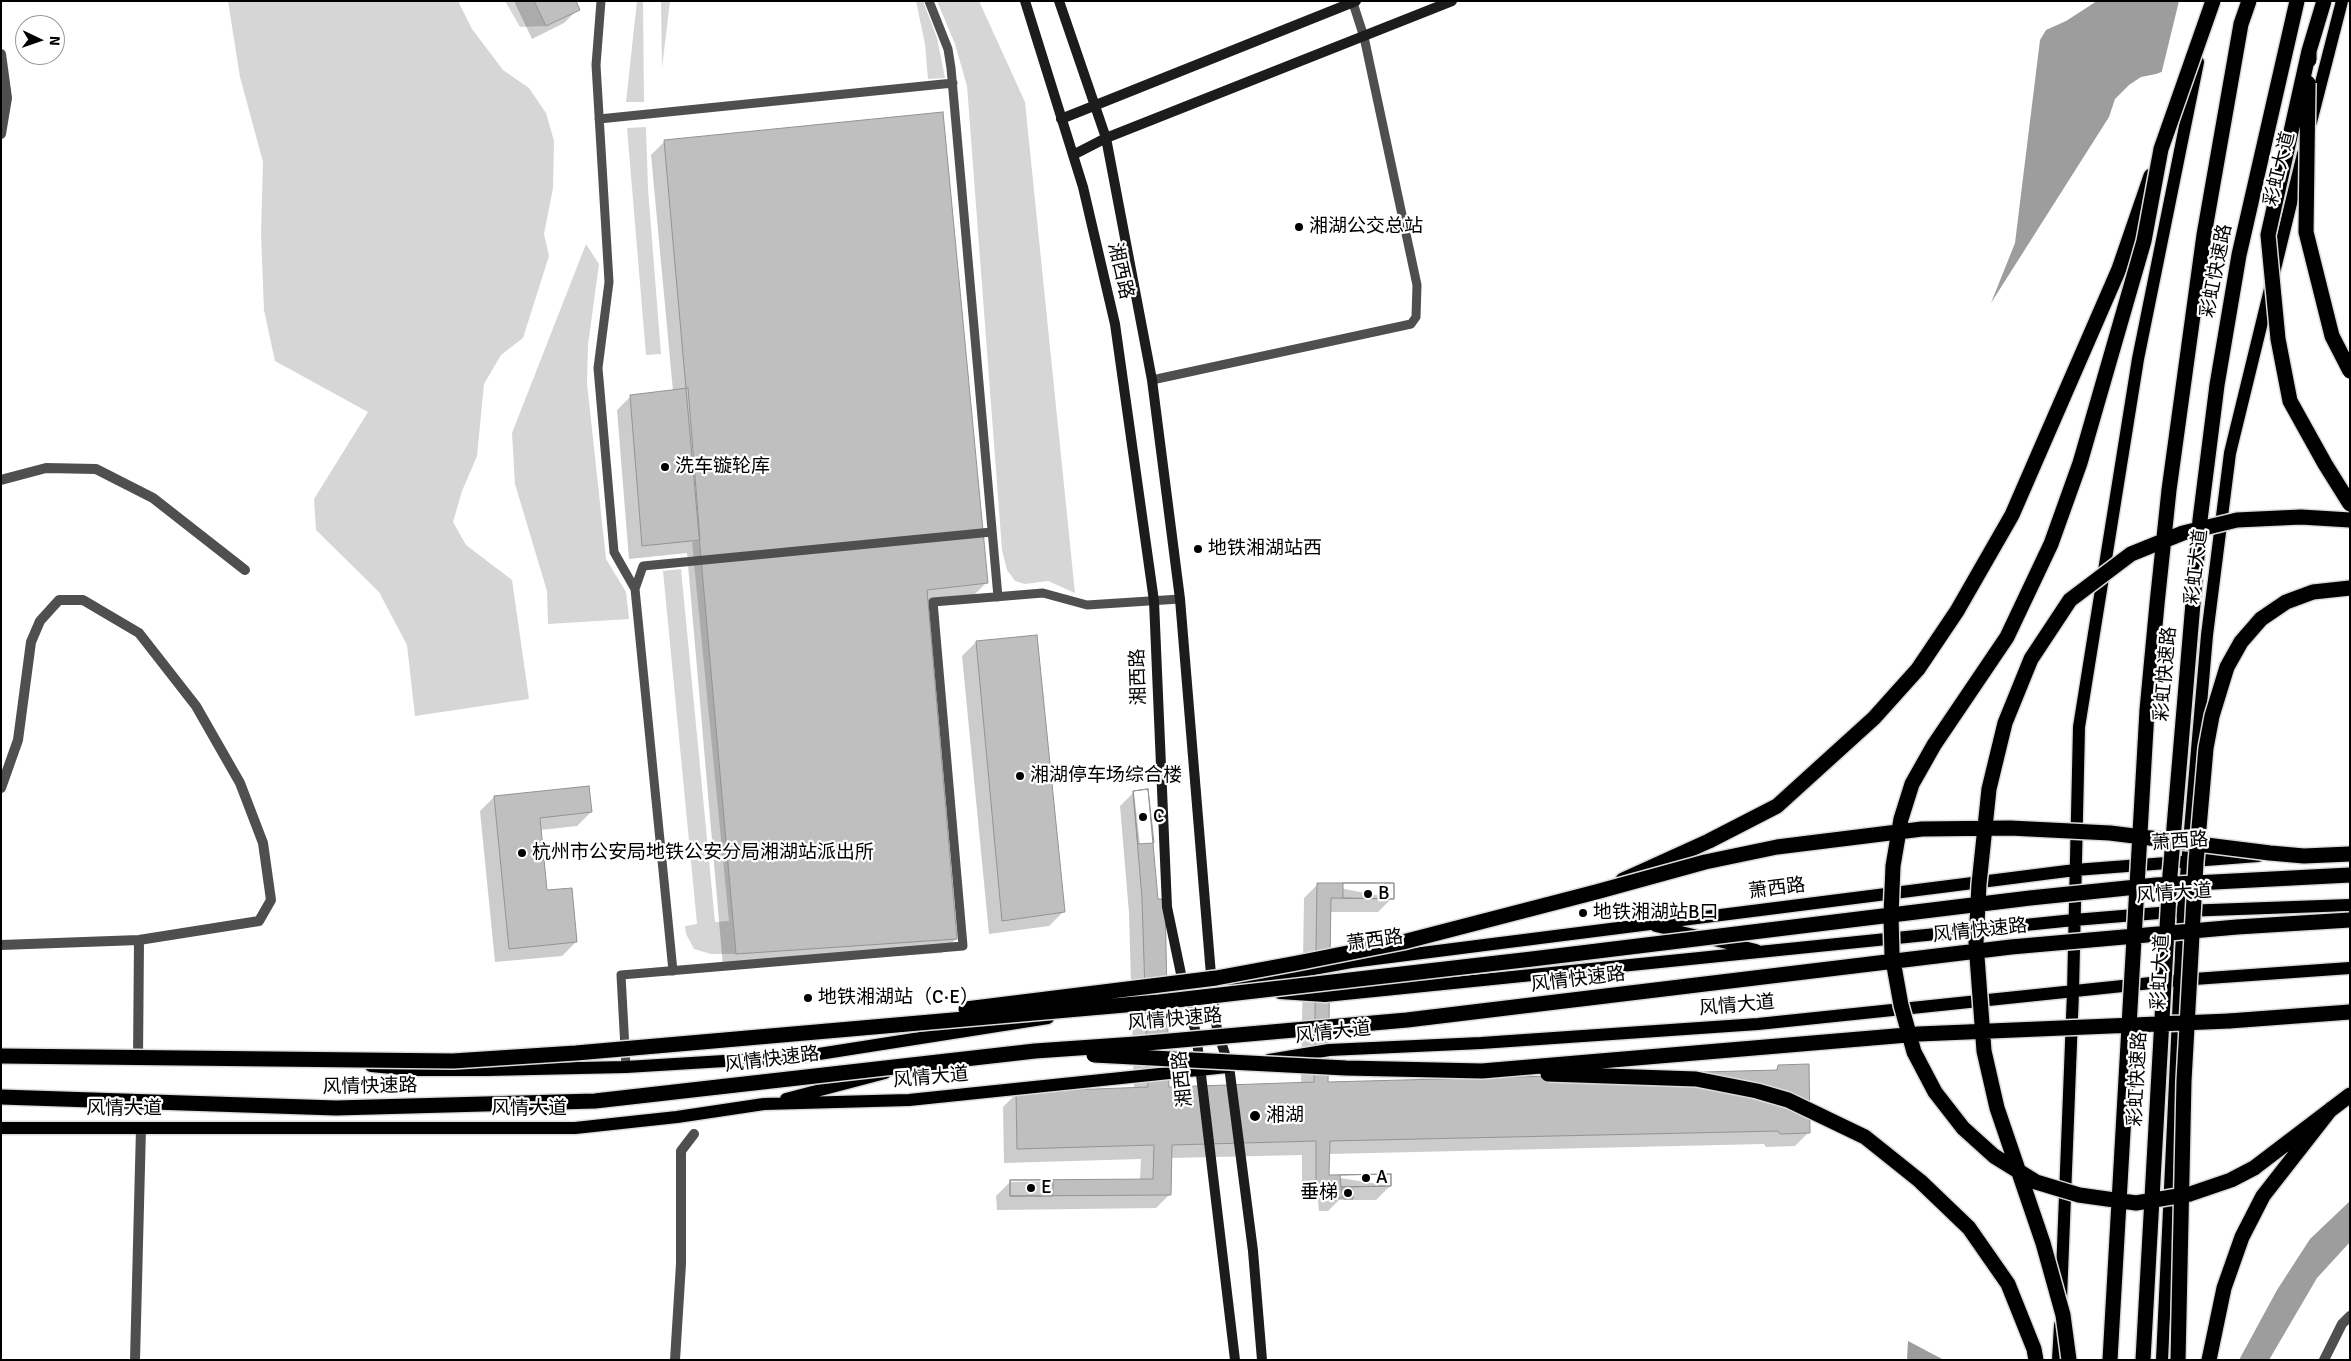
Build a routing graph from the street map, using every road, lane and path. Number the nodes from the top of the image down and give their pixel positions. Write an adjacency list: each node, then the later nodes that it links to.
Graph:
1 (601, 1): 17 (lane)
2 (929, 1): 15 (lane)
3 (1025, 1): 18 (street, 湘西路)
4 (1059, 1): 16 (street, 湘西路)
5 (1452, 1): 12 (street)
6 (2214, 1): 21 (highway, bridge); 38 (main road, bridge)
7 (2249, 1): 82 (highway, 彩虹快速路, bridge)
8 (2297, 1): 83 (highway, 彩虹快速路, bridge)
9 (2324, 1): 13 (highway, bridge)
10 (2342, 1): 37 (main road, 彩虹大道)
11 (1355, 2): 12 (lane); 16 (street)
12 (1364, 37): 20 (street); 24 (lane)
13 (2309, 51): 23 (highway, bridge); 26 (highway, bridge)
14 (1, 54): 19 (street)
15 (953, 83): 17 (lane); 28 (lane)
16 (1096, 104): 18 (street); 20 (street, 湘西路)
17 (599, 119): 31 (lane)
18 (1061, 119): 22 (street, 湘西路)
19 (1, 134)
20 (1106, 138): 22 (street); 24 (street, 湘西路)
21 (2161, 149): 40 (highway, bridge); 70 (highway, bridge)
22 (1073, 155): 34 (street, 湘西路)
23 (2350, 371)
24 (1152, 380): 33 (street, 湘西路)
25 (1, 480): 29 (street)
26 (2350, 504)
27 (2350, 520): 81 (highway, bridge)
28 (992, 532): 31 (lane); 32 (lane)
29 (245, 570)
30 (2350, 588): 85 (highway, bridge)
31 (634, 589): 50 (lane)
32 (998, 597): 34 (lane); 50 (lane)
33 (1180, 599): 34 (lane); 52 (street, 湘西路)
34 (1154, 601): 54 (street, 湘西路)
35 (1, 788): 46 (street)
36 (2350, 852): 37 (main road, 萧西路); 40 (highway, bridge)
37 (2188, 860): 38 (main road, 萧西路); 42 (main road, 彩虹大道)
38 (2075, 870): 43 (main road); 45 (main road, 萧西路)
39 (2350, 875): 56 (highway, 风情快速路, bridge)
40 (1596, 892): 56 (highway, bridge)
41 (2350, 905): 42 (main road, 风情大道)
42 (2183, 911): 43 (main road, 风情大道); 51 (main road, 彩虹大道)
43 (2074, 920): 48 (main road, 风情大道, bridge); 53 (main road)
44 (2350, 920): 59 (highway, 风情快速路, bridge)
45 (1648, 924): 48 (main road); 52 (main road, 萧西路)
46 (139, 940): 47 (street); 62 (street)
47 (1, 945)
48 (1765, 952): 52 (main road, 风情大道)
49 (2350, 968): 51 (main road)
50 (673, 971): 64 (lane)
51 (2180, 980): 53 (main road); 84 (main road, 彩虹大道)
52 (1212, 987): 54 (main road, 风情大道); 57 (street, 湘西路)
53 (2073, 992): 63 (main road, 风情大道, bridge); 80 (main road)
54 (1185, 993): 58 (street, 湘西路); 64 (main road, 风情大道)
55 (2350, 1012): 66 (highway, bridge)
56 (838, 1029): 60 (highway, 风情快速路, bridge)
57 (1217, 1030): 58 (main road); 63 (street, 湘西路)
58 (1196, 1033): 65 (street, 湘西路); 69 (main road)
59 (1035, 1051): 66 (highway, bridge); 68 (highway, 风情快速路, bridge)
60 (1, 1056)
61 (1, 1060): 62 (main road, 风情大道)
62 (138, 1060): 64 (main road, 风情大道)
63 (1229, 1066): 65 (main road, 风情大道); 78 (street, 湘西路)
64 (626, 1067)
65 (1200, 1070): 69 (main road, 风情大道); 77 (street, 湘西路)
66 (1482, 1071): 79 (highway, bridge)
67 (2350, 1095): 70 (highway)
68 (1, 1097)
69 (764, 1104): 72 (main road, 风情大道)
70 (2331, 1109): 86 (highway)
71 (1, 1128): 72 (main road, 风情大道)
72 (142, 1128): 75 (street)
73 (694, 1134): 76 (street)
74 (2350, 1316): 87 (street)
75 (135, 1360)
76 (675, 1360)
77 (1235, 1360)
78 (1262, 1360)
79 (2036, 1360)
80 (2058, 1360)
81 (2069, 1360)
82 (2110, 1360)
83 (2143, 1360)
84 (2162, 1360)
85 (2178, 1360)
86 (2209, 1360)
87 (2324, 1360)

